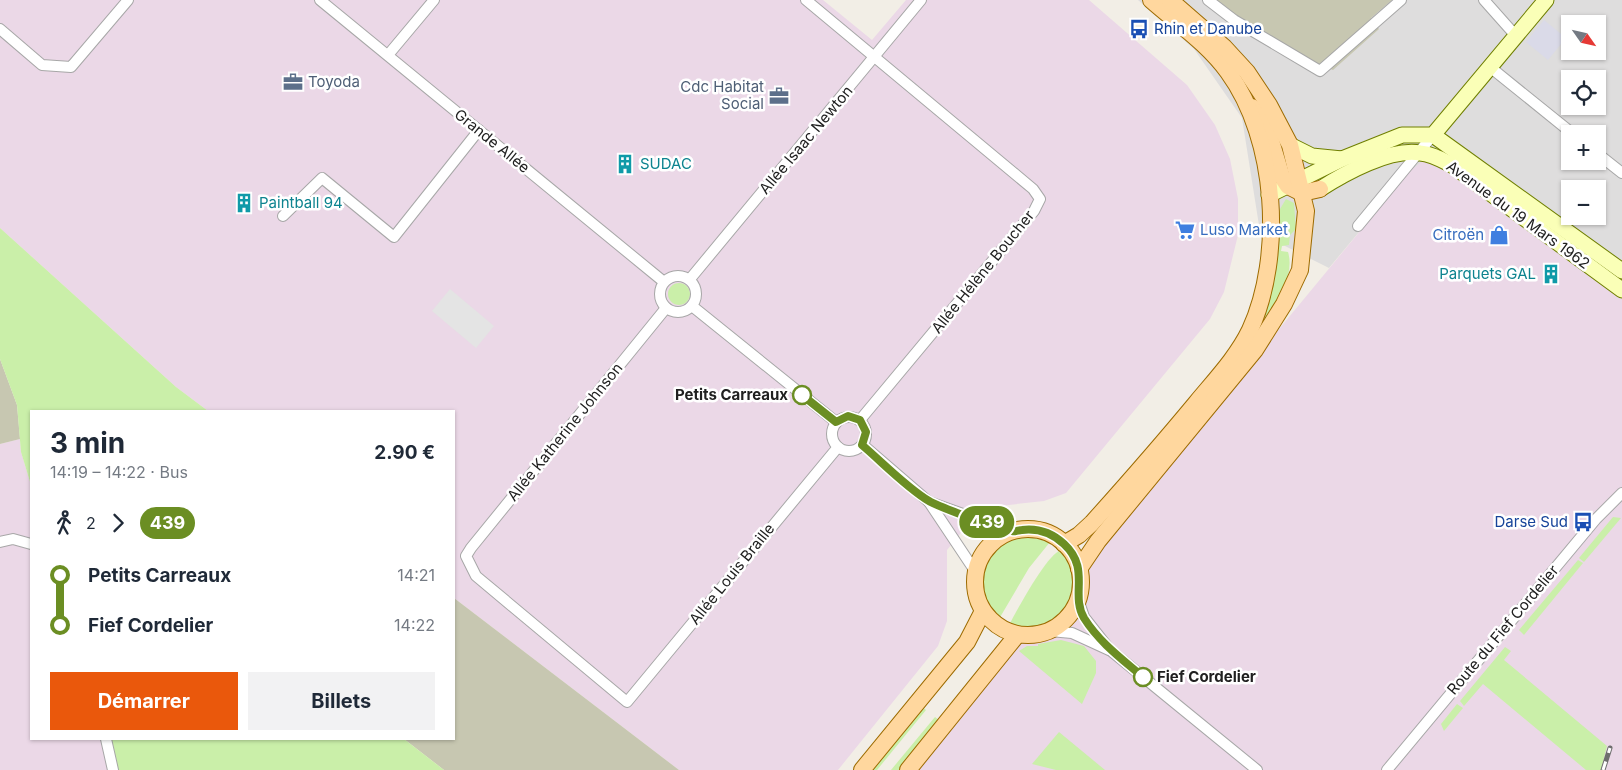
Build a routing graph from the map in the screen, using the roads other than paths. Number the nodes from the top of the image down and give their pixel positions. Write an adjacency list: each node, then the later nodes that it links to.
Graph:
1 (128, 0): 12 (street)
2 (320, 0): 14 (street, Grande Allée)
3 (434, 0): 14 (street)
4 (806, 0): 15 (street)
5 (921, 0): 15 (street, Allée Isaac Newton)
6 (1151, 0): 17 (main road)
7 (1170, 0): 21 (main road)
8 (1208, 0): 9 (street)
9 (1402, 0)
10 (1484, 0): 13 (street)
11 (1546, 0): 13 (main road)
12 (0, 29)
13 (1516, 36): 16 (main road)
14 (388, 55): 19 (street, Grande Allée)
15 (874, 57): 32 (street, Allée Isaac Newton); 37 (street, Allée Hélène Boucher)
16 (1490, 67): 18 (street); 20 (main road)
17 (1244, 98): 26 (main road); 28 (main road)
18 (1562, 125)
19 (479, 130): 30 (street); 33 (street, Grande Allée)
20 (1433, 135): 22 (street); 23 (main road); 34 (main road, Avenue du 19 Mars 1962)
21 (1290, 145): 23 (main road); 26 (main road)
22 (1419, 152): 27 (main road); 31 (street); 34 (main road, Avenue du 19 Mars 1962)
23 (1342, 160): 26 (main road)
24 (1606, 160): 25 (street)
25 (1622, 173)
26 (1296, 186): 27 (main road); 28 (main road); 29 (main road)
27 (1320, 189): 29 (main road)
28 (1269, 194): 46 (main road)
29 (1306, 211): 47 (main road)
30 (283, 216)
31 (1358, 226)
32 (690, 280): 33 (street); 35 (street)
33 (664, 282): 36 (street)
34 (1619, 282)
35 (692, 306): 36 (street); 38 (street)
36 (666, 308): 54 (street, Allée Katherine Johnson)
37 (860, 420): 38 (street); 39 (street)
38 (836, 422): 40 (street)
39 (862, 445): 40 (street); 42 (street)
40 (838, 447): 54 (street, Allée Louis Braille)
41 (1622, 493): 60 (street, Route du Fief Cordelier)
42 (930, 502): 43 (street); 48 (street)
43 (1012, 532): 46 (main road); 48 (main road)
44 (0, 542): 45 (street)
45 (30, 544)
46 (1064, 544): 47 (main road)
47 (1079, 569): 49 (main road)
48 (976, 572): 50 (main road)
49 (1078, 599): 51 (main road); 53 (street)
50 (983, 611): 52 (main road); 57 (main road)
51 (1050, 631): 52 (main road); 53 (street)
52 (1017, 635): 58 (main road)
53 (1110, 650): 59 (street)
54 (627, 702)
55 (106, 740): 56 (street)
56 (113, 770)
57 (862, 770)
58 (908, 770)
59 (1257, 770)
60 (1387, 770)

